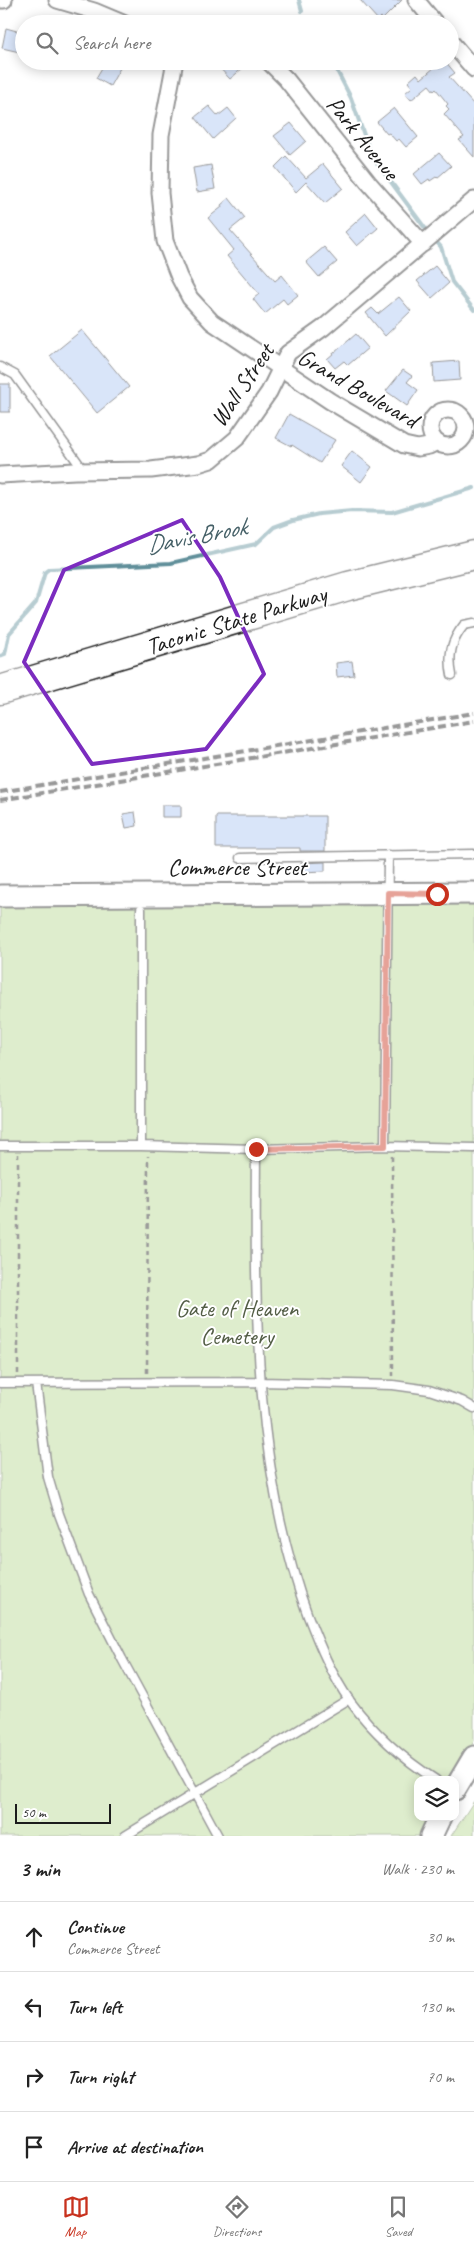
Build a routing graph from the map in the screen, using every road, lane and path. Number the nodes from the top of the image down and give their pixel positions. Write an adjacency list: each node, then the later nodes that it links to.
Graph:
1 (57, 0): 3 (street)
2 (416, 0): 4 (street)
3 (104, 15)
4 (428, 15)
5 (459, 52): 6 (street)
6 (474, 69)
7 (174, 70): 12 (street, Grand Boulevard)
8 (277, 70): 10 (street, Park Avenue)
9 (474, 200): 10 (street, Wall Street)
10 (423, 244): 12 (street, Wall Street)
11 (0, 367): 14 (lane)
12 (279, 368): 13 (street, Grand Boulevard); 14 (street, Wall Street)
13 (437, 442)
14 (84, 471): 15 (street, Wall Street)
15 (0, 475)
16 (474, 554): 20 (highway, Taconic State Parkway)
17 (474, 569): 21 (highway, Taconic State Parkway)
18 (474, 623): 19 (lane)
19 (452, 675)
20 (0, 690)
21 (0, 704)
22 (474, 854): 23 (lane)
23 (388, 855): 24 (lane); 25 (lane)
24 (240, 858)
25 (388, 893): 26 (street, Commerce Street); 27 (street, Commerce Street); 32 (lane)
26 (474, 893)
27 (0, 896)
28 (141, 909): 31 (lane)
29 (0, 1146): 30 (lane)
30 (18, 1146): 31 (lane); 38 (path)
31 (144, 1146): 34 (lane); 35 (path)
32 (389, 1146): 33 (lane); 34 (lane); 40 (path)
33 (474, 1148)
34 (256, 1149): 36 (lane)
35 (147, 1382): 36 (lane); 39 (lane)
36 (260, 1382): 40 (lane); 42 (lane)
37 (0, 1383): 38 (lane)
38 (18, 1383): 39 (lane)
39 (36, 1383): 46 (lane)
40 (394, 1385): 41 (lane)
41 (474, 1408)
42 (349, 1699): 44 (lane); 46 (lane)
43 (474, 1757): 45 (street)
44 (431, 1776)
45 (459, 1783)
46 (195, 1794): 48 (lane); 49 (lane)
47 (438, 1821): 50 (street)
48 (125, 1836)
49 (218, 1836)
50 (431, 1836)

